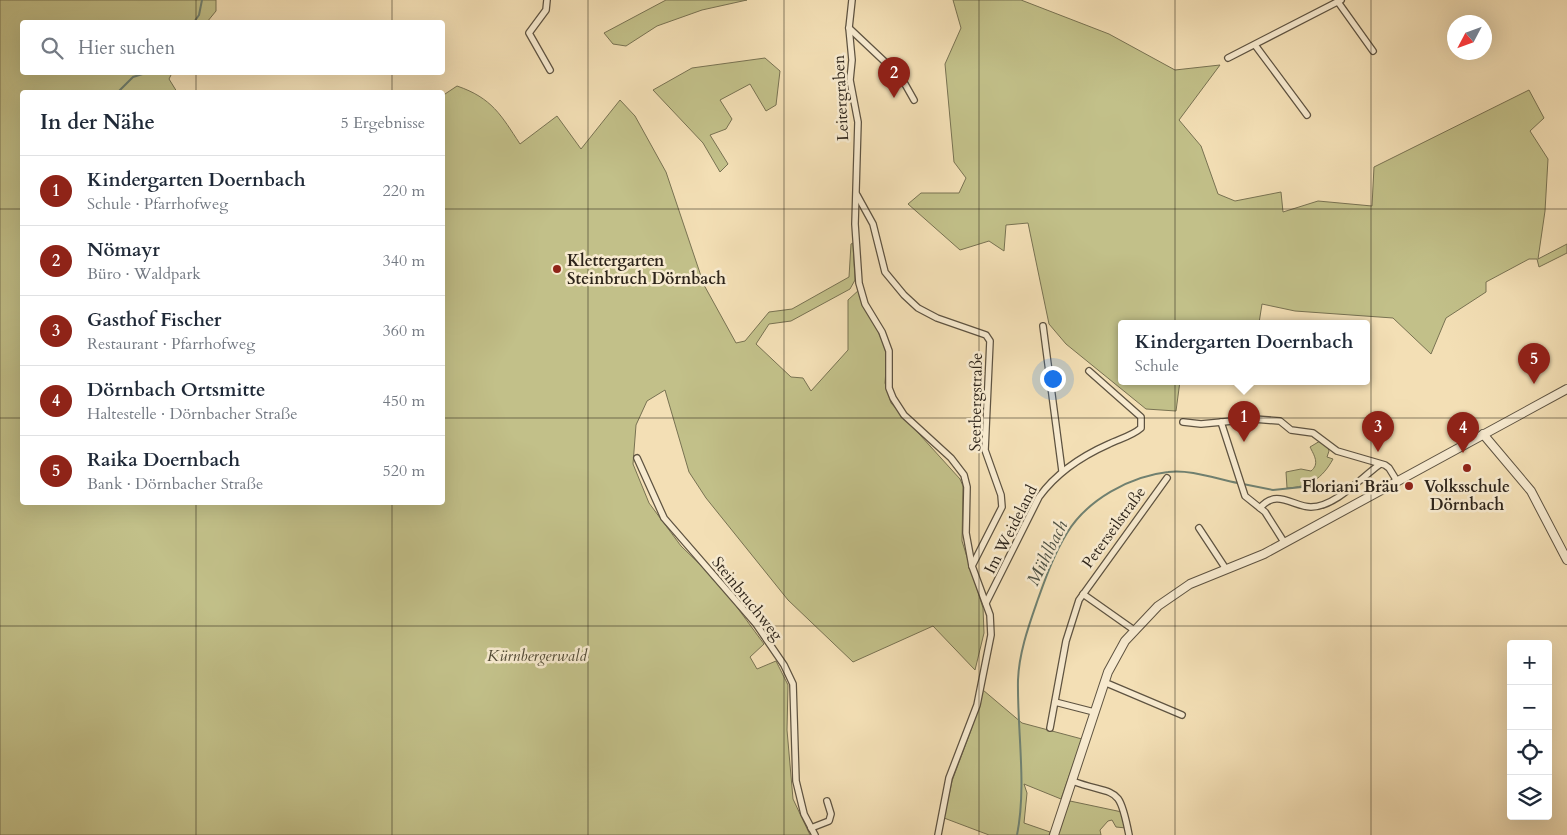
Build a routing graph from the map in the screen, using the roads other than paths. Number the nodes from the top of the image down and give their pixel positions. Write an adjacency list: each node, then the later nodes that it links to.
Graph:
1 (547, 0): 8 (street)
2 (852, 0): 4 (street, Leitergraben)
3 (1339, 1): 5 (street); 6 (street)
4 (849, 28): 9 (street); 11 (street, Leitergraben)
5 (1255, 45): 7 (street); 10 (street)
6 (1373, 50)
7 (1228, 58)
8 (550, 70)
9 (914, 100)
10 (1308, 115)
11 (857, 195): 27 (street, Leitergraben); 27 (street, Seerbergstraße)
12 (1043, 326): 20 (street)
13 (1089, 371): 20 (street, Im Weideland)
14 (1567, 389): 17 (street)
15 (1183, 422): 16 (street)
16 (1221, 422): 19 (street); 23 (street)
17 (1483, 434): 22 (street); 26 (street)
18 (637, 458): 39 (street, Steinbruchweg)
19 (1380, 465): 22 (street); 23 (street)
20 (1062, 471): 30 (street, Im Weideland)
21 (1167, 478): 29 (street, Peterseilstraße)
22 (1397, 481): 25 (street)
23 (1260, 508): 25 (street)
24 (1199, 528): 28 (street)
25 (1284, 542): 28 (street)
26 (1567, 560)
27 (972, 566): 30 (street)
28 (1226, 569): 31 (street)
29 (1083, 594): 31 (street); 33 (street, Peterseilstraße)
30 (986, 603): 41 (street)
31 (1134, 630): 32 (street)
32 (1104, 682): 34 (street); 35 (street)
33 (1055, 702): 34 (street); 36 (street, Peterseilstraße)
34 (1094, 712): 37 (street)
35 (1182, 715)
36 (1050, 728)
37 (1072, 781): 42 (street); 43 (street)
38 (827, 801): 39 (street)
39 (811, 828): 40 (street, Steinbruchweg)
40 (815, 835)
41 (938, 835)
42 (1054, 835)
43 (1129, 835)

